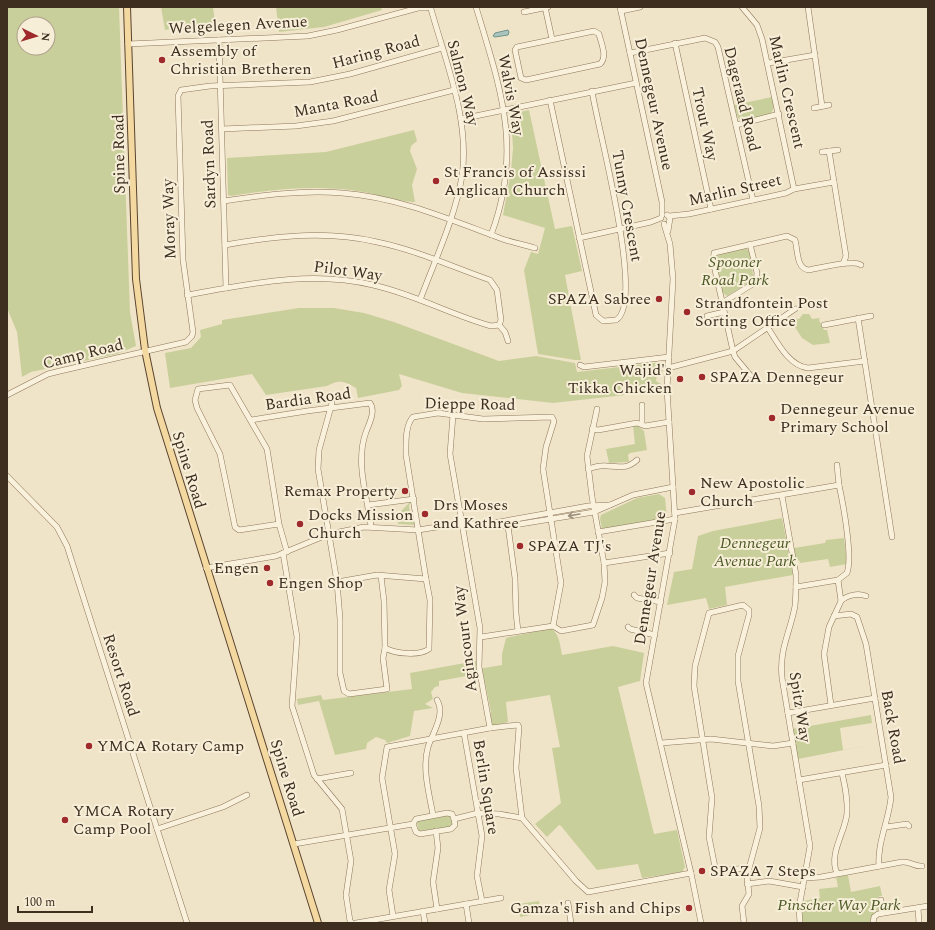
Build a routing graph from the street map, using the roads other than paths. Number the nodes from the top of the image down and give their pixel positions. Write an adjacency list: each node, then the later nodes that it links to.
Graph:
1 (127, 7): 14 (main road, Spine Road)
2 (418, 7): 8 (street, Welgelegen Avenue); 12 (street, Welgelegen Avenue)
3 (476, 7): 27 (street, Walvis Way)
4 (546, 7): 10 (street); 11 (street)
5 (640, 7): 9 (street)
6 (742, 7): 18 (street, Marlin Crescent)
7 (808, 7): 17 (street)
8 (430, 8): 15 (street, Salmon Way)
9 (620, 9): 16 (street, Dennegeur Avenue)
10 (524, 12)
11 (552, 39): 11 (street)
12 (219, 40): 14 (street, Welgelegen Avenue); 20 (street, Sardyn Road)
13 (675, 43): 16 (street, Dageraad Road); 30 (street, Dageraad Road); 39 (street, Trout Way)
14 (128, 44): 64 (main road, Spine Road)
15 (442, 48): 20 (street, Haring Road); 21 (street, Salmon Way)
16 (630, 53): 19 (street, Dennegeur Avenue)
17 (815, 55): 18 (street); 25 (street)
18 (769, 64): 28 (street, Marlin Crescent)
19 (636, 83): 22 (street); 40 (street, Dennegeur Avenue)
20 (220, 86): 31 (street, Sardyn Road); 52 (street, Moray Way)
21 (454, 90): 29 (street, Salmon Way); 31 (street, Manta Road)
22 (592, 91): 23 (street); 42 (street, Tunny Crescent)
23 (550, 100): 27 (street); 44 (street, Tunny Crescent)
24 (829, 105): 25 (street)
25 (822, 106): 26 (street)
26 (814, 108)
27 (504, 110): 29 (street); 43 (street, Walvis Way)
28 (779, 114): 30 (street); 36 (street, Marlin Crescent)
29 (461, 119): 41 (street, Salmon Way)
30 (736, 125): 37 (street, Dageraad Road)
31 (222, 129): 38 (street, Sardyn Road)
32 (838, 150): 33 (street)
33 (829, 151): 34 (street); 35 (street)
34 (822, 152)
35 (834, 182): 36 (street, Marlin Street); 49 (street)
36 (794, 189): 37 (street, Marlin Street)
37 (753, 200): 39 (street, Marlin Street)
38 (224, 201): 41 (street); 46 (street, Sardyn Road)
39 (711, 209): 40 (street, Marlin Street)
40 (665, 219): 42 (street, Marlin Street); 66 (street, Dennegeur Avenue)
41 (450, 220): 43 (street); 48 (street, Salmon Way)
42 (620, 229): 44 (street, Marlin Street); 44 (street, Tunny Crescent)
43 (491, 235): 47 (street)
44 (579, 238)
45 (750, 244): 49 (street); 54 (street); 54 (street)
46 (225, 245): 48 (street); 51 (street, Sardyn Road)
47 (535, 248)
48 (435, 260): 53 (street, Salmon Way); 60 (street)
49 (843, 264): 50 (street)
50 (861, 265)
51 (226, 288): 52 (street, Pilot Way); 53 (street, Pilot Way)
52 (187, 295): 64 (street, Moray Way)
53 (420, 300): 60 (street, Pilot Way)
54 (722, 303): 56 (street)
55 (795, 309): 62 (street)
56 (724, 312): 57 (street); 65 (street)
57 (707, 316)
58 (871, 316): 59 (street)
59 (858, 318): 61 (street); 67 (street)
60 (500, 324): 63 (street)
61 (824, 325)
62 (768, 328): 65 (street); 67 (street)
63 (508, 341)
64 (145, 350): 71 (street, Camp Road); 108 (main road, Spine Road)
65 (733, 351): 69 (street); 70 (street)
66 (669, 357): 68 (street); 69 (street, Dennegeur Avenue)
67 (865, 361): 104 (street)
68 (580, 365)
69 (668, 368): 78 (street, Dennegeur Avenue)
70 (750, 375)
71 (7, 395)
72 (332, 396): 74 (street)
73 (642, 405): 79 (street)
74 (330, 409): 77 (street, Bardia Road); 89 (street, Bardia Road); 103 (street)
75 (597, 409): 80 (street)
76 (453, 415): 88 (street, Dieppe Road); 92 (street, Dieppe Road); 96 (street, Agincourt Way)
77 (251, 420): 97 (street); 97 (street)
78 (669, 422): 79 (street); 86 (street, Dennegeur Avenue)
79 (642, 424): 80 (street)
80 (592, 429): 83 (street)
81 (637, 460): 83 (street)
82 (837, 465): 85 (street)
83 (588, 468): 91 (street)
84 (7, 476): 150 (street, Resort Road)
85 (839, 485): 87 (street); 111 (street)
86 (673, 487): 90 (street); 94 (street, Dennegeur Avenue)
87 (782, 496): 94 (street); 113 (street, Spitz Way)
88 (414, 499): 89 (street); 101 (street)
89 (368, 505): 99 (street)
90 (611, 505): 91 (street); 93 (street)
91 (594, 506): 92 (street); 93 (street)
92 (550, 512): 95 (street); 98 (street)
93 (594, 512): 95 (street, one-way to 95); 102 (street)
94 (675, 516): 102 (street); 106 (street, Dennegeur Avenue)
95 (551, 519): 100 (street); 119 (street)
96 (462, 523): 98 (street); 101 (street); 123 (street, Agincourt Way)
97 (279, 524): 105 (street)
98 (485, 525): 100 (street)
99 (371, 526): 101 (street); 103 (street)
100 (508, 526): 121 (street)
101 (418, 530): 110 (street)
102 (598, 532): 107 (street)
103 (329, 534): 105 (street); 112 (street)
104 (892, 537)
105 (285, 553): 108 (street); 139 (street)
106 (670, 553): 107 (street); 117 (street, Dennegeur Avenue)
107 (604, 563): 119 (street)
108 (206, 568): 153 (main road, Spine Road)
109 (381, 576): 110 (street); 112 (street); 124 (street)
110 (426, 579): 124 (street)
111 (838, 580): 113 (street); 116 (street)
112 (337, 582): 124 (street)
113 (796, 587): 128 (street, Spitz Way)
114 (634, 596): 117 (street)
115 (866, 596): 116 (street)
116 (841, 601): 118 (street)
117 (661, 602): 122 (street, Dennegeur Avenue)
118 (834, 616): 125 (street, Back Road); 127 (street)
119 (553, 626): 121 (street)
120 (628, 628): 122 (street)
121 (518, 631): 123 (street)
122 (655, 634): 133 (street, Dennegeur Avenue)
123 (481, 637): 129 (street, Agincourt Way)
124 (385, 648)
125 (875, 698): 127 (street); 136 (street, Back Road)
126 (437, 700): 131 (street)
127 (831, 705): 128 (street)
128 (788, 714): 135 (street, Spitz Way)
129 (490, 728): 130 (street); 144 (street)
130 (464, 733): 131 (street, Berlin Square); 142 (street, Berlin Square)
131 (432, 739): 143 (street); 148 (street, Berlin Square)
132 (702, 740): 133 (street); 134 (street); 134 (street); 156 (street)
133 (661, 743): 157 (street, Dennegeur Avenue)
134 (748, 743): 135 (street); 156 (street)
135 (793, 743): 140 (street, Spitz Way)
136 (886, 765): 138 (street); 149 (street, Back Road)
137 (351, 773): 139 (street)
138 (842, 773): 140 (street); 158 (street)
139 (317, 779): 152 (street)
140 (799, 780): 159 (street, Spitz Way)
141 (247, 795): 150 (street)
142 (478, 813): 144 (street); 145 (street); 164 (street, Berlin Square)
143 (433, 815): 145 (street); 146 (street)
144 (522, 818): 157 (street)
145 (454, 819): 151 (street)
146 (414, 824): 148 (street); 151 (street)
147 (909, 826): 149 (street)
148 (390, 827): 152 (street); 172 (street, Berlin Square)
149 (886, 827): 154 (street, Back Road)
150 (157, 829): 173 (street, Resort Road)
151 (436, 831): 169 (street)
152 (347, 834): 153 (street); 175 (street)
153 (294, 844): 174 (main road, Spine Road)
154 (879, 866): 155 (street); 158 (street)
155 (922, 866)
156 (749, 869): 160 (street)
157 (691, 873): 180 (street, Dennegeur Avenue)
158 (837, 873): 159 (street)
159 (805, 878): 161 (street, Spitz Way)
160 (747, 884): 161 (street); 181 (street)
161 (803, 887): 182 (street, Spitz Way)
162 (500, 898): 164 (street)
163 (881, 900): 171 (street)
164 (482, 901): 166 (street)
165 (568, 903): 179 (street)
166 (466, 904): 169 (street); 178 (street)
167 (928, 906): 168 (street)
168 (918, 908): 171 (street); 184 (street)
169 (437, 909): 170 (street)
170 (423, 911): 172 (street); 177 (street)
171 (882, 913): 183 (street)
172 (394, 916): 176 (street)
173 (186, 923)
174 (318, 923)
175 (352, 923)
176 (356, 923)
177 (425, 923)
178 (470, 923)
179 (571, 923)
180 (700, 923)
181 (744, 923)
182 (800, 923)
183 (873, 923)
184 (918, 923)

